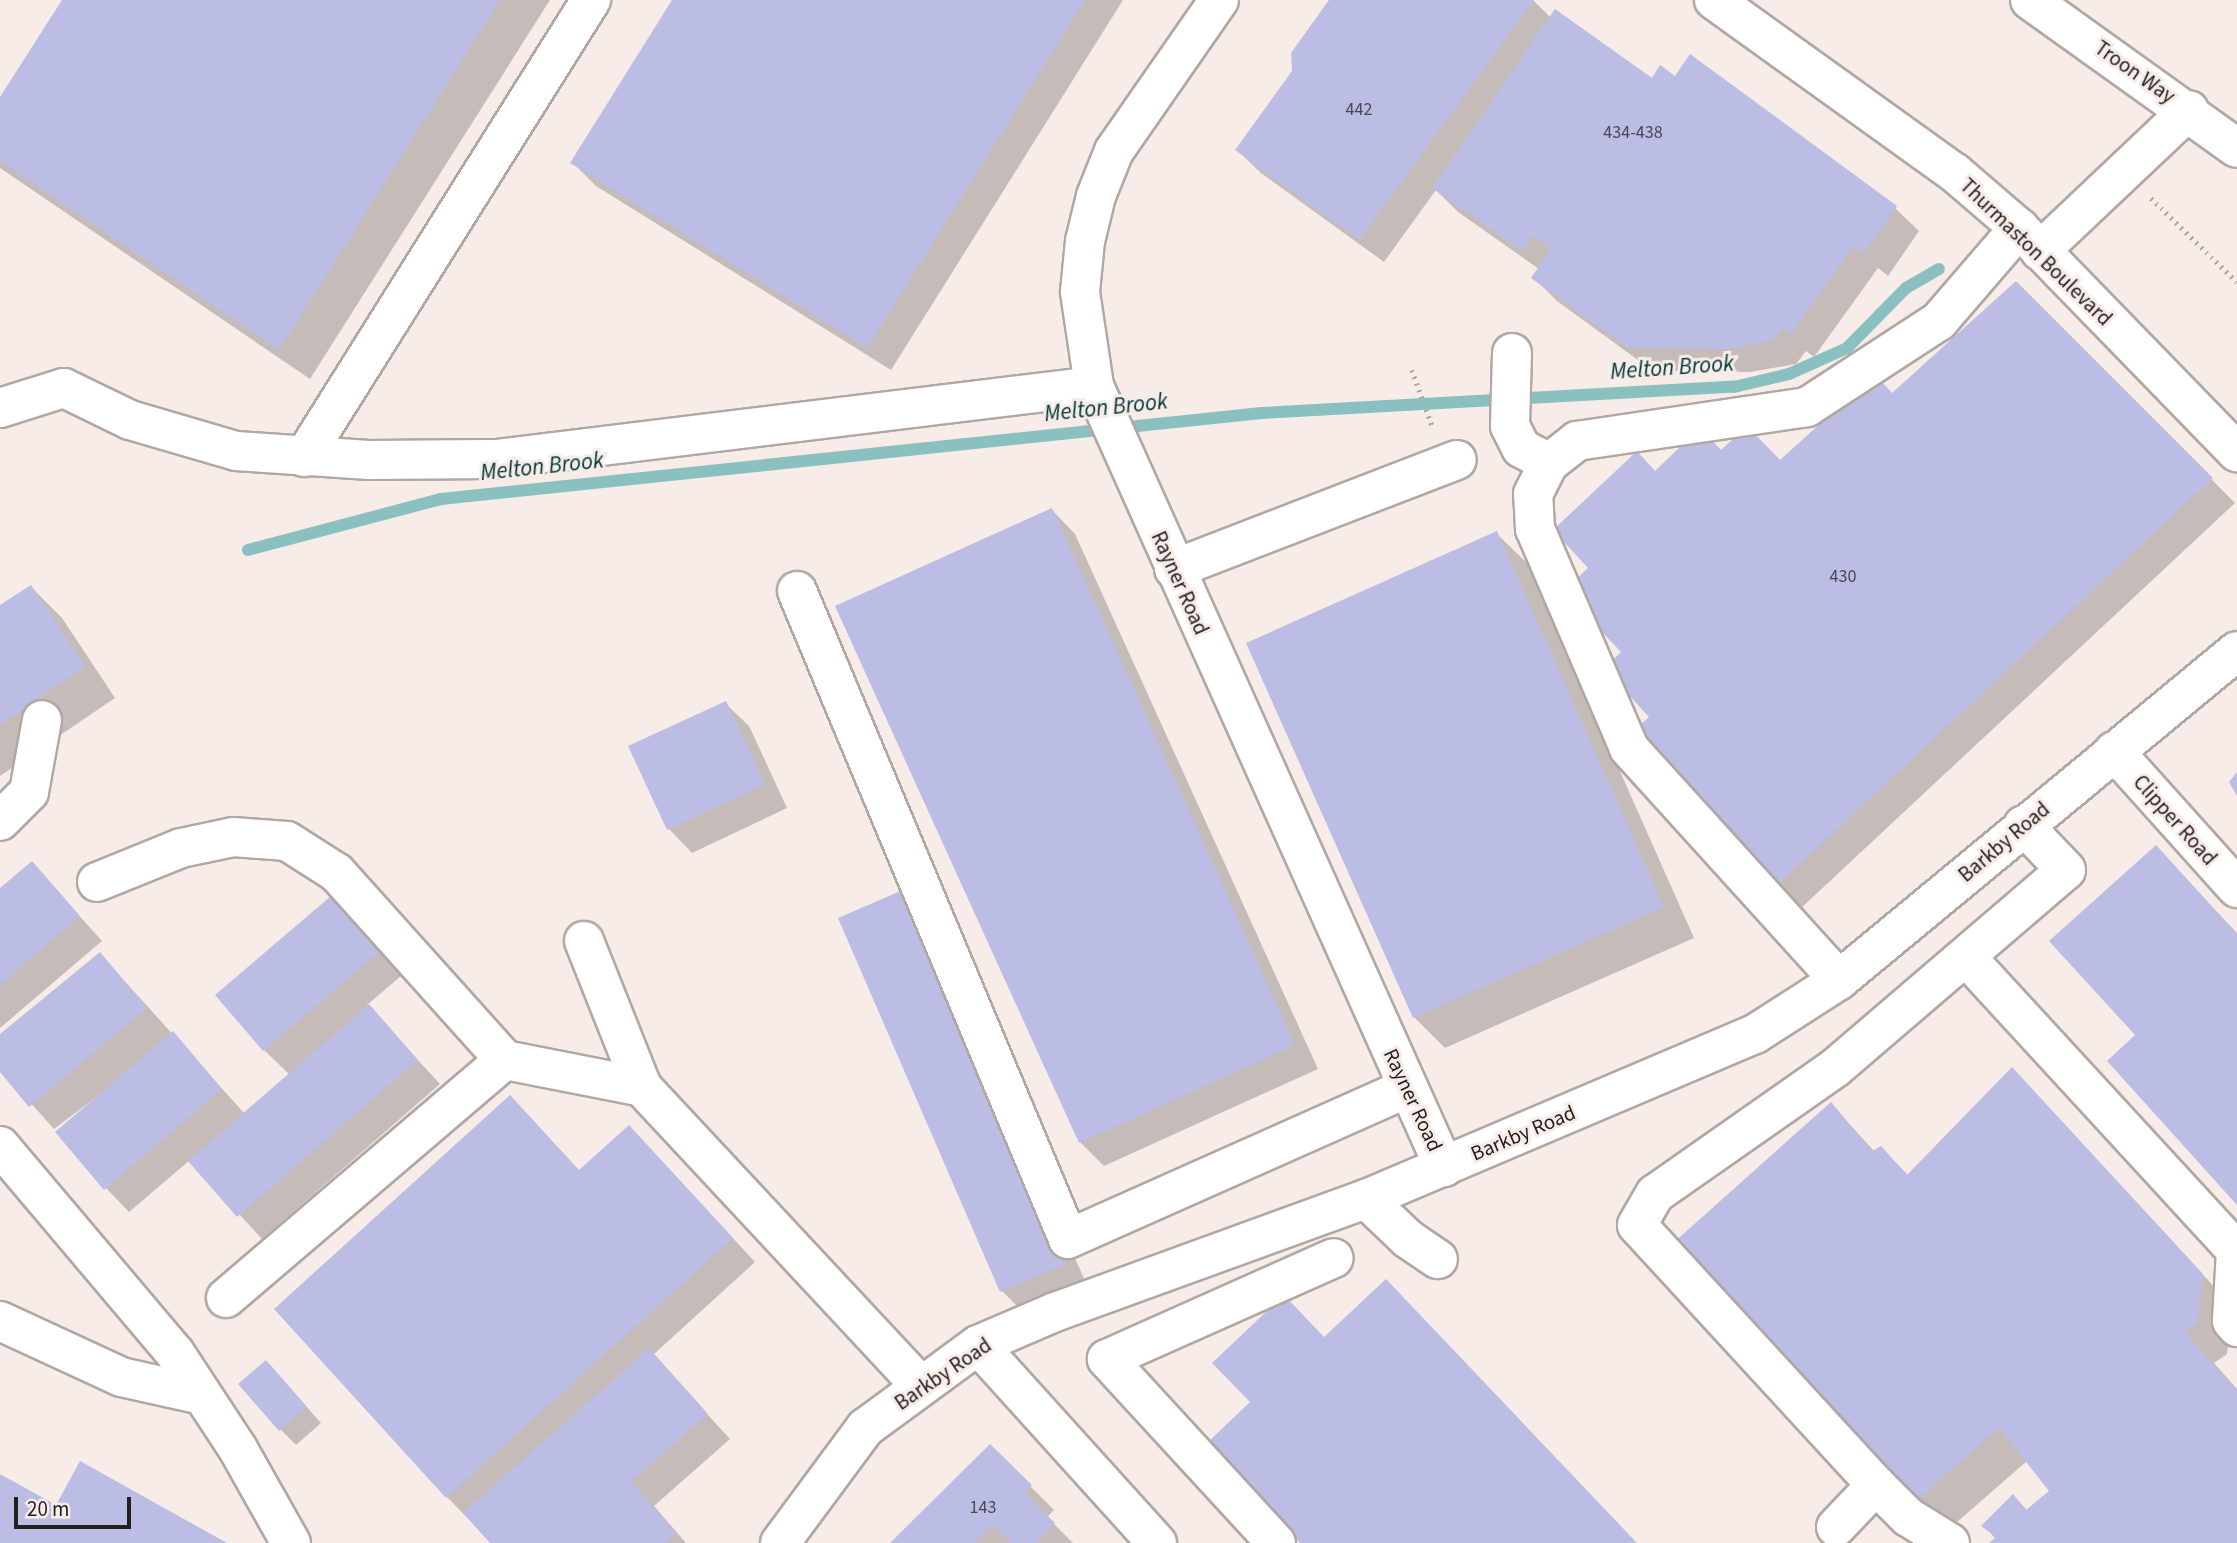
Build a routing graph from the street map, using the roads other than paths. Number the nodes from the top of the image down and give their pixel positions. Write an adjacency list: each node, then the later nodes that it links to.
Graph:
1 (591, 0): 12 (main road)
2 (1219, 0): 9 (main road, Rayner Road)
3 (1714, 0): 7 (main road, Thurmaston Boulevard)
4 (2030, 0): 5 (main road, Troon Way)
5 (2189, 110): 6 (main road, Troon Way); 7 (main road)
6 (2237, 148)
7 (2029, 240): 11 (main road, Thurmaston Boulevard); 14 (main road)
8 (1512, 354): 14 (main road)
9 (1096, 393): 12 (main road); 15 (main road, Rayner Road)
10 (0, 408): 12 (main road)
11 (2237, 452)
12 (304, 457)
13 (1457, 460): 15 (main road)
14 (1549, 463): 26 (main road)
15 (1174, 569): 29 (main road, Rayner Road)
16 (797, 591): 29 (main road)
17 (2237, 651): 19 (main road, Barkby Road)
18 (42, 720): 20 (main road)
19 (2114, 751): 21 (main road, Barkby Road); 23 (main road, Clipper Road)
20 (0, 821)
21 (2023, 825): 25 (main road); 26 (main road, Barkby Road)
22 (97, 883): 27 (main road)
23 (2237, 888)
24 (584, 941): 28 (main road)
25 (1967, 958): 38 (main road); 43 (main road)
26 (1839, 980): 31 (main road, Barkby Road)
27 (505, 1060): 28 (main road); 36 (main road)
28 (642, 1087): 41 (main road)
29 (1407, 1088): 31 (main road, Rayner Road)
30 (0, 1146): 42 (main road)
31 (1444, 1167): 32 (main road, Barkby Road)
32 (1366, 1199): 34 (main road); 35 (main road, Barkby Road)
33 (1334, 1258): 39 (main road)
34 (1438, 1259)
35 (1114, 1290): 39 (main road); 40 (main road, Barkby Road)
36 (226, 1297)
37 (0, 1321): 42 (main road)
38 (2237, 1327)
39 (1148, 1341): 48 (main road)
40 (978, 1345): 41 (main road, Barkby Road); 47 (main road)
41 (921, 1386): 46 (main road, Barkby Road)
42 (202, 1395): 45 (main road)
43 (1876, 1485): 44 (main road); 49 (main road)
44 (1836, 1527)
45 (291, 1543)
46 (780, 1543)
47 (1157, 1543)
48 (1276, 1543)
49 (1950, 1543)

